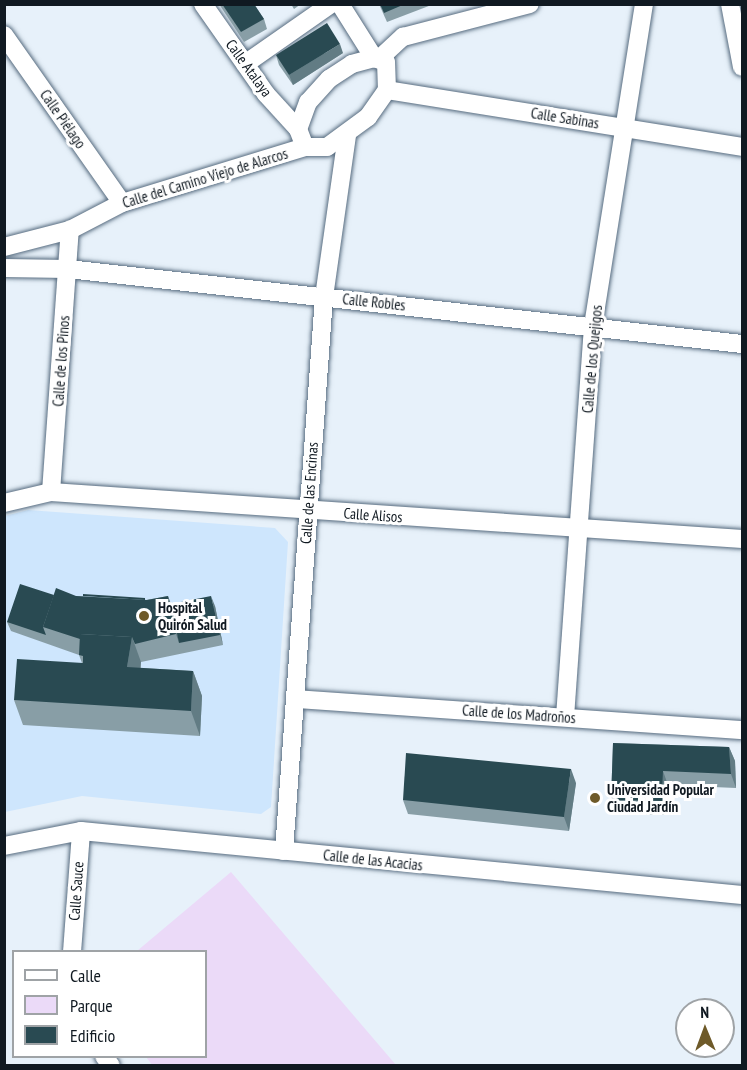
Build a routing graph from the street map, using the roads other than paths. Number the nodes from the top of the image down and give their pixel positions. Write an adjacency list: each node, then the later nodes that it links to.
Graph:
1 (203, 4): 9 (street, Calle Atalaya)
2 (331, 4): 9 (street)
3 (340, 4): 8 (street)
4 (644, 4): 12 (street, Calle de los Quejigos)
5 (730, 4): 10 (street)
6 (527, 5): 8 (street)
7 (4, 35): 17 (street, Calle Piélago)
8 (376, 58): 11 (street); 13 (street)
9 (245, 64): 13 (street, Calle Atalaya)
10 (742, 67)
11 (387, 90): 12 (street, Calle Sabinas); 14 (street)
12 (624, 128): 16 (street, Calle Sabinas); 23 (street, Calle de los Quejigos)
13 (298, 129): 15 (street, Calle Atalaya)
14 (347, 136): 15 (street, Calle del Camino Viejo de Alarcos); 22 (street, Calle de las Encinas)
15 (305, 147): 17 (street, Calle del Camino Viejo de Alarcos)
16 (742, 147)
17 (122, 203): 18 (street, Calle del Camino Viejo de Alarcos)
18 (70, 230): 19 (street, Calle del Camino Viejo de Alarcos); 21 (street, Calle de los Pinos)
19 (4, 247)
20 (4, 268): 21 (street, Calle Robles)
21 (68, 268): 22 (street, Calle Robles); 25 (street, Calle de los Pinos)
22 (324, 297): 23 (street, Calle Robles); 27 (street, Calle de las Encinas)
23 (593, 326): 24 (street, Calle Robles); 28 (street, Calle de los Quejigos)
24 (742, 344)
25 (51, 492): 26 (street, Calle Alisos); 27 (street, Calle Alisos)
26 (4, 503)
27 (307, 510): 28 (street, Calle Alisos); 30 (street, Calle de las Encinas)
28 (578, 530): 29 (street, Calle Alisos); 31 (street, Calle de los Quejigos)
29 (742, 539)
30 (296, 699): 31 (street, Calle de los Madroños); 35 (street, Calle de las Encinas)
31 (565, 717): 32 (street, Calle de los Madroños)
32 (742, 730)
33 (81, 831): 34 (street, Calle de las Acacias); 35 (street, Calle de las Acacias); 37 (street, Calle Sauce)
34 (4, 846)
35 (284, 851): 36 (street, Calle de las Acacias)
36 (742, 895)
37 (72, 950)

